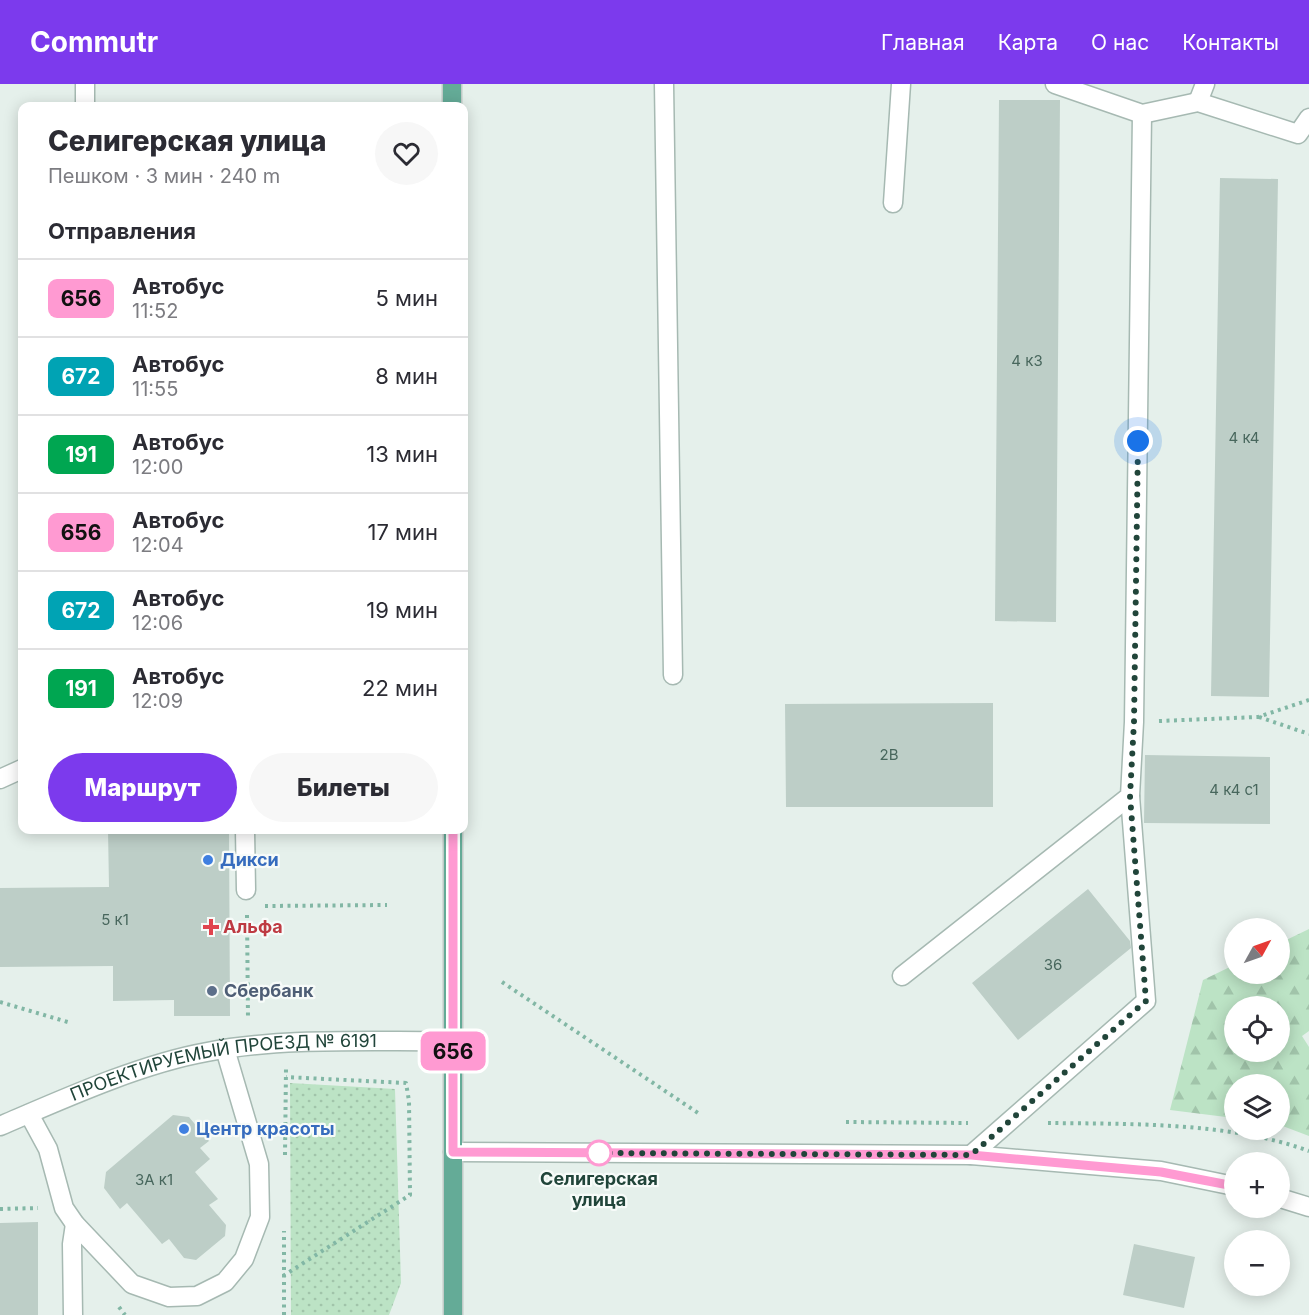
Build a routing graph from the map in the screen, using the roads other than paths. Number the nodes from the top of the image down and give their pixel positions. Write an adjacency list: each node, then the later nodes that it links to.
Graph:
1 (85, 84): 7 (street)
2 (452, 84): 8 (main road)
3 (664, 84): 13 (street)
4 (901, 84): 12 (street)
5 (1055, 84): 10 (street)
6 (1205, 84): 9 (street)
7 (85, 102)
8 (452, 102)
9 (1198, 102): 10 (street); 11 (street)
10 (1142, 114): 16 (street)
11 (1309, 118)
12 (893, 203)
13 (673, 675)
14 (18, 772): 15 (street)
15 (0, 779)
16 (1130, 796): 20 (street); 26 (street)
17 (245, 834): 19 (street)
18 (453, 834): 21 (main road)
19 (246, 898)
20 (902, 976)
21 (453, 1041): 22 (street, ПРОЕКТИРУЕМЫЙ ПРОЕЗД № 6191); 25 (main road)
22 (225, 1049): 23 (street, ПРОЕКТИРУЕМЫЙ ПРОЕЗД № 6191); 30 (street)
23 (29, 1114): 24 (street, ПРОЕКТИРУЕМЫЙ ПРОЕЗД № 6191); 30 (street)
24 (0, 1126)
25 (453, 1152): 26 (street); 32 (main road)
26 (971, 1155): 27 (street)
27 (1224, 1184)
28 (1290, 1201): 29 (street)
29 (1309, 1207)
30 (75, 1224): 31 (street)
31 (73, 1315)
32 (453, 1315)

